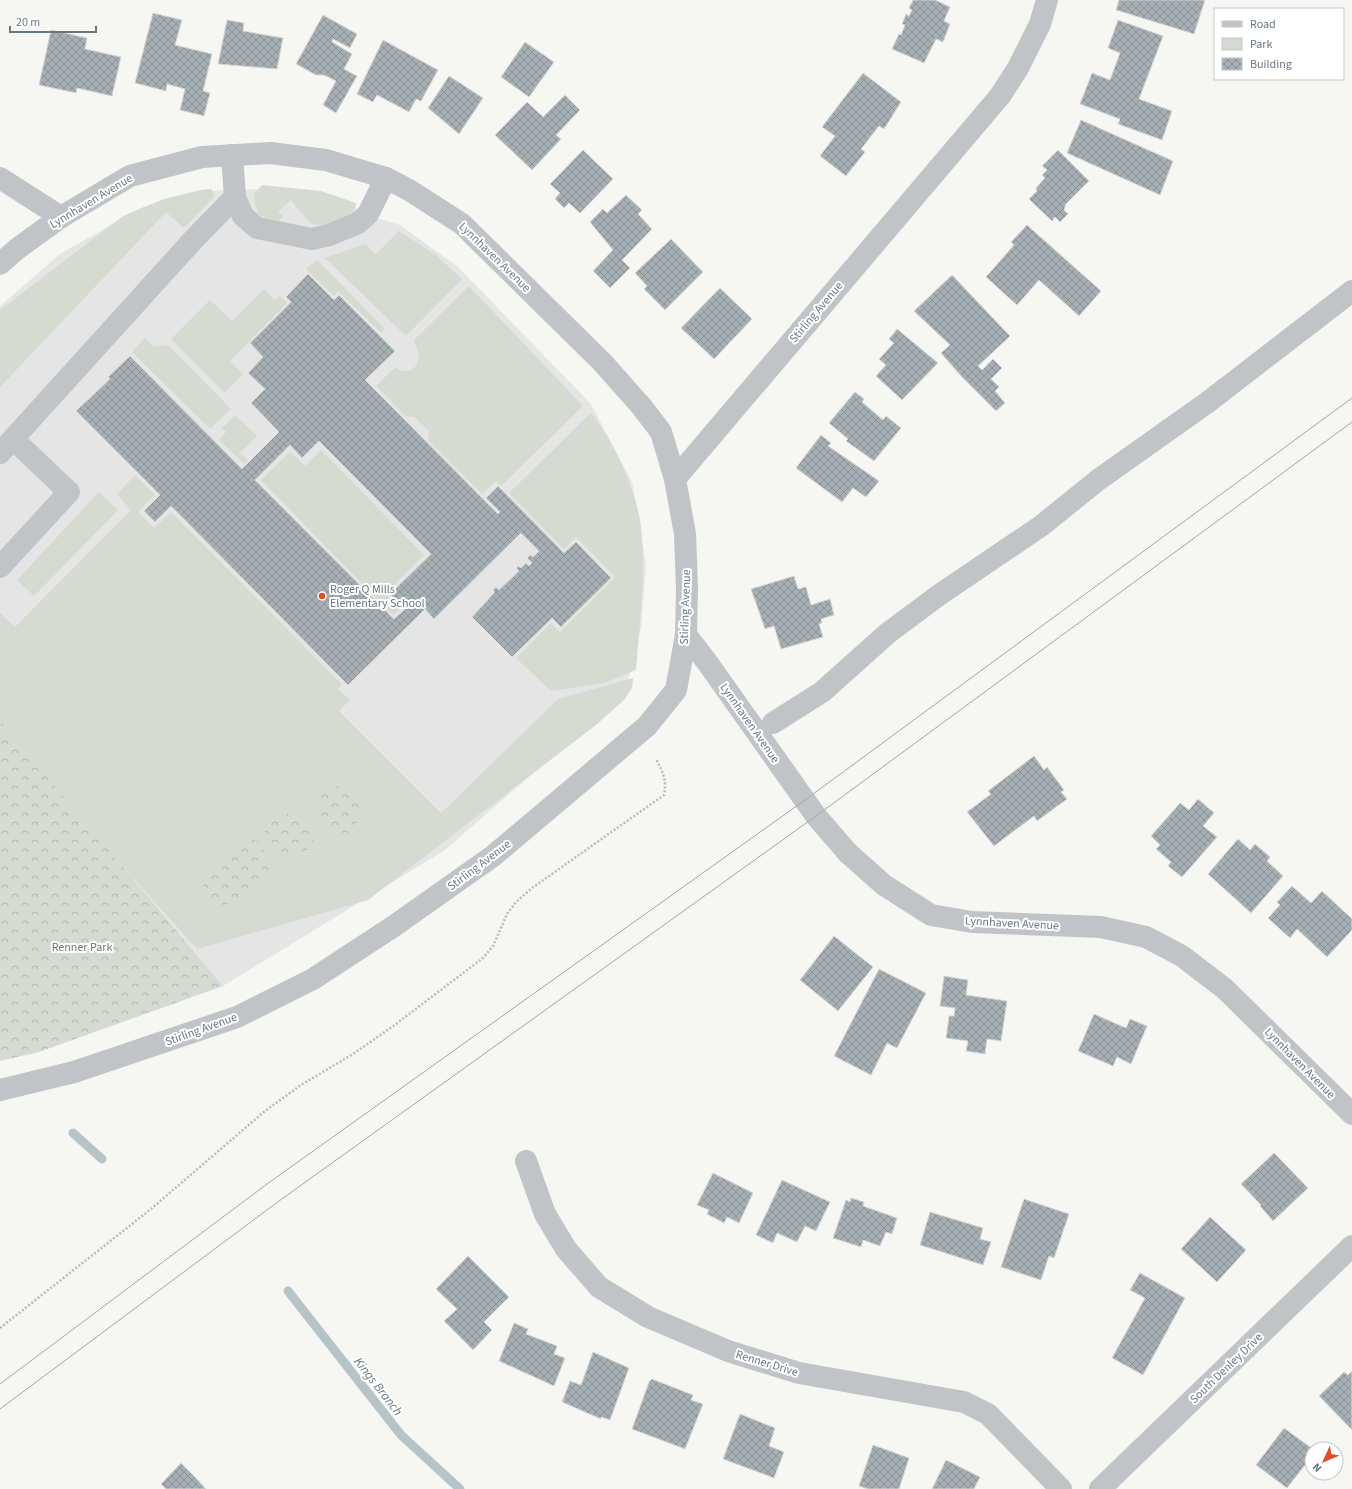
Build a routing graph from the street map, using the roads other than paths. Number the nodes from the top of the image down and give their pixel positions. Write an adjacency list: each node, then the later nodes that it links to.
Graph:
1 (1047, 0): 10 (street, Stirling Avenue)
2 (232, 155): 4 (street, Lynnhaven Avenue); 5 (street); 6 (street, Lynnhaven Avenue)
3 (0, 178): 6 (street)
4 (386, 178): 5 (street); 10 (street, Lynnhaven Avenue)
5 (235, 197): 9 (street)
6 (61, 217): 7 (street, Lynnhaven Avenue)
7 (0, 264)
8 (1352, 290): 13 (street)
9 (6, 446): 11 (street)
10 (675, 479): 12 (street, Stirling Avenue)
11 (0, 567)
12 (686, 635): 14 (street, Stirling Avenue); 15 (street, Lynnhaven Avenue)
13 (773, 723)
14 (0, 1090)
15 (1352, 1114)
16 (526, 1161): 18 (street, Renner Drive)
17 (1352, 1246): 19 (street, South Denley Drive)
18 (1060, 1489)
19 (1100, 1489)

